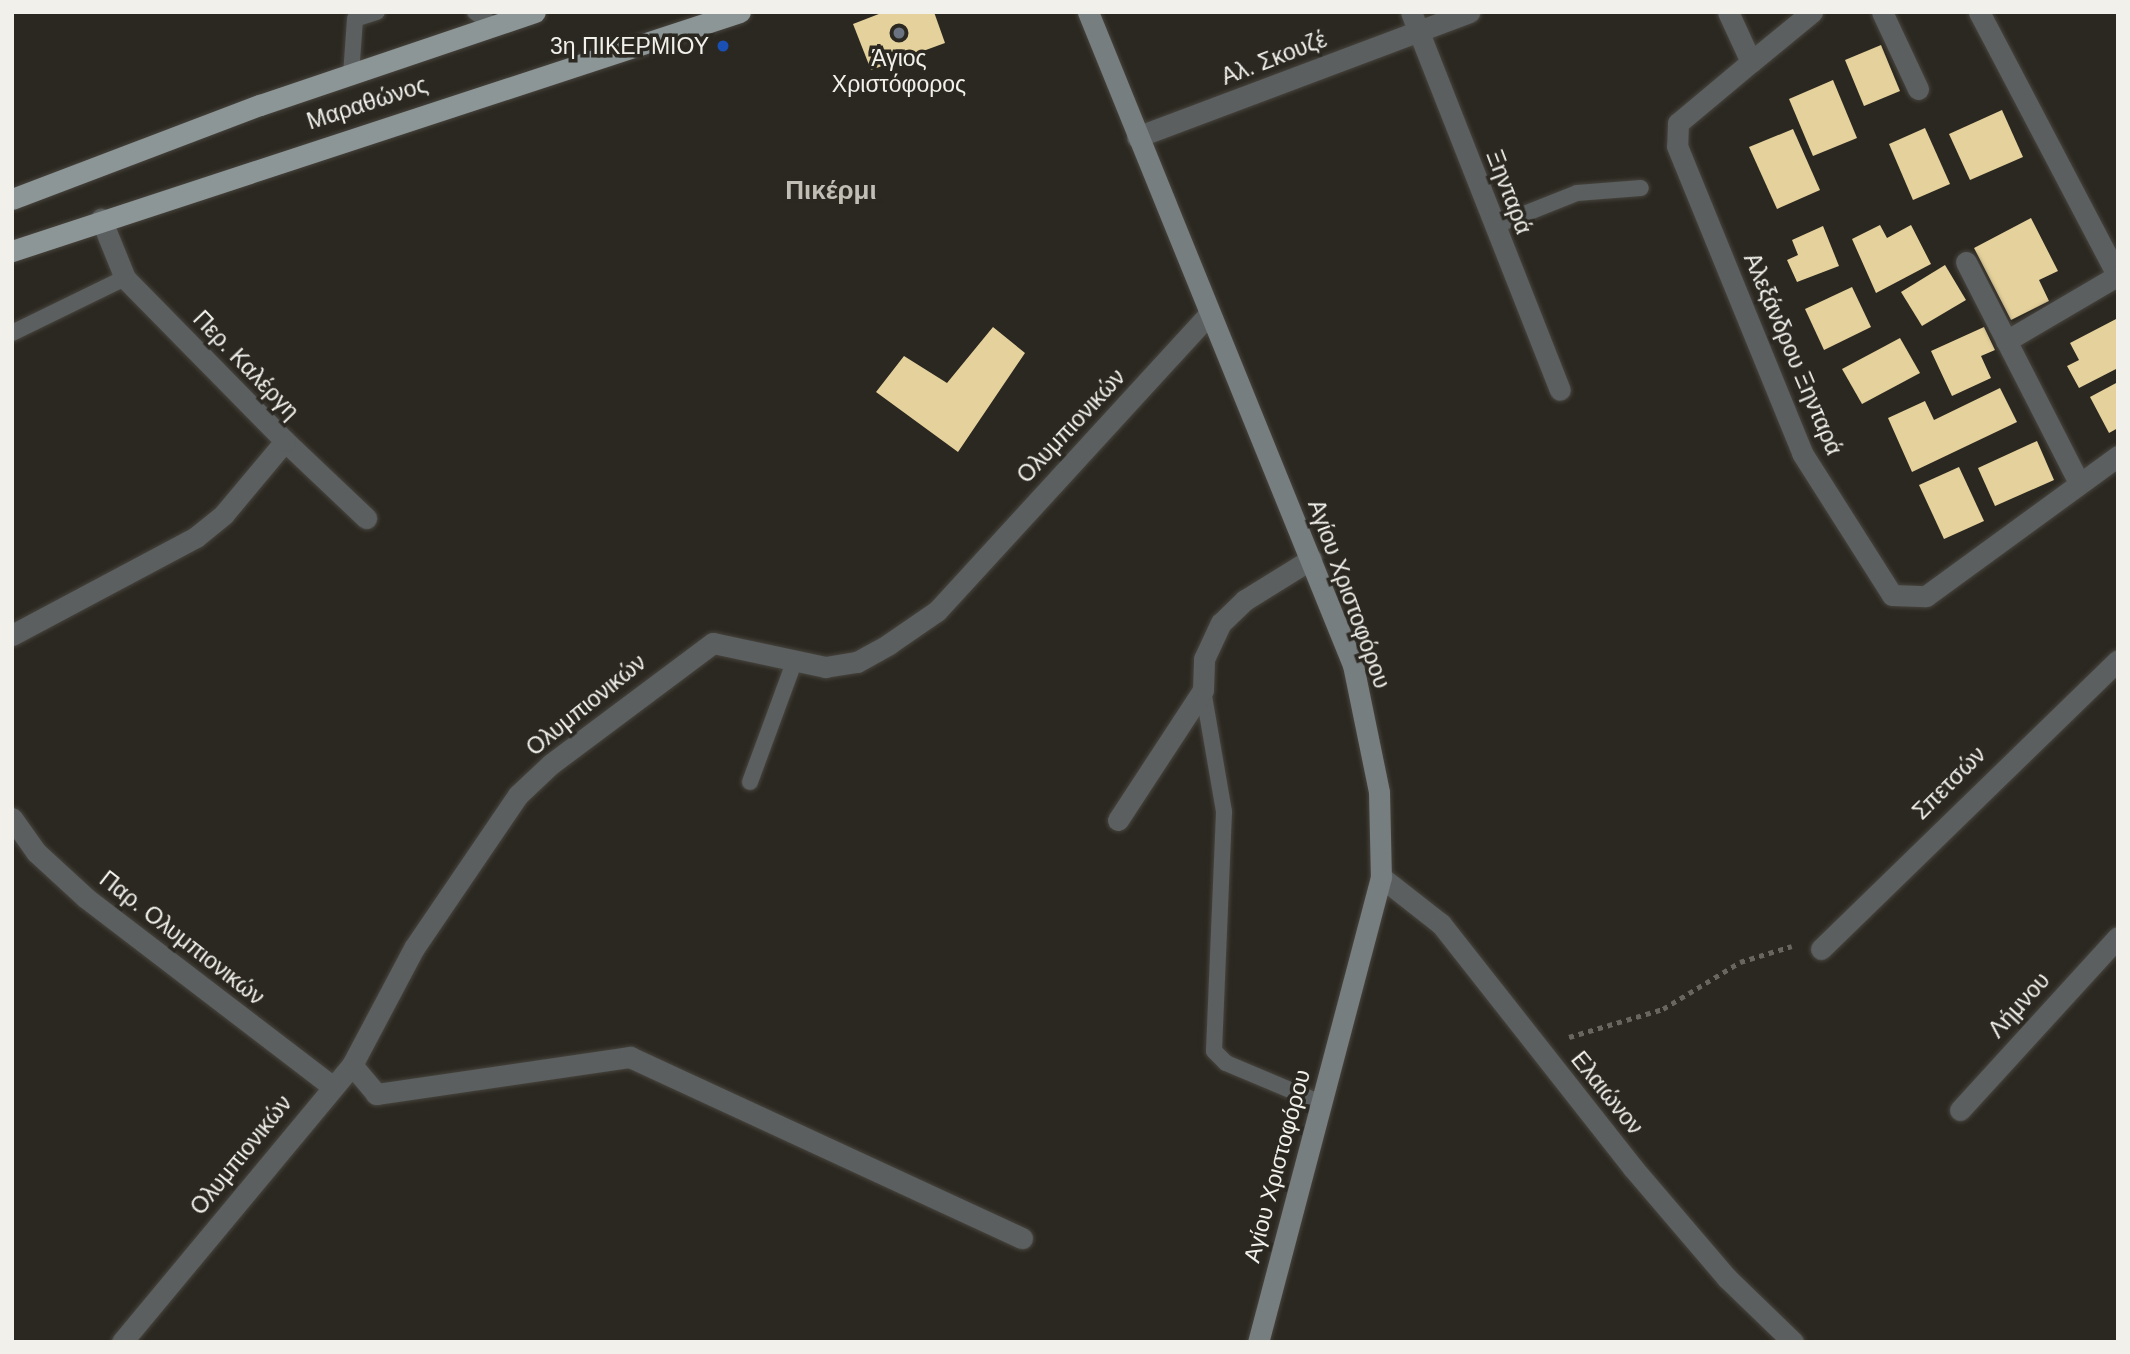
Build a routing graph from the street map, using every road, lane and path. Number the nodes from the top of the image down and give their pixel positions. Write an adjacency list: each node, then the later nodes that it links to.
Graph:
1 (377, 12): 14 (lane)
2 (475, 12): 12 (lane)
3 (535, 12): 12 (main road, Μαραθώνος)
4 (740, 12): 19 (main road, Μαραθώνος)
5 (1088, 12): 16 (main road, Αγίου Χριστοφόρου)
6 (1469, 12): 11 (street, Αλ. Σκουζέ)
7 (1728, 12): 13 (street)
8 (1812, 12): 13 (street)
9 (1882, 12): 15 (street)
10 (1979, 12): 23 (street)
11 (1415, 22): 16 (street, Αλ. Σκουζέ); 20 (street, Ξηνταρά)
12 (494, 26): 14 (main road, Μαραθώνος)
13 (1751, 62): 31 (street, Αλεξάνδρου Ξηνταρά)
14 (351, 75): 18 (main road, Μαραθώνος)
15 (1918, 89)
16 (1137, 137): 25 (main road, Αγίου Χριστοφόρου)
17 (1641, 188): 20 (lane)
18 (12, 199)
19 (101, 219): 21 (main road, Μαραθώνος); 24 (street, Περ. Καλέργη)
20 (1494, 226): 28 (street, Ξηνταρά)
21 (12, 251)
22 (1966, 262): 27 (street)
23 (2117, 277): 27 (street)
24 (125, 278): 26 (lane); 29 (street, Περ. Καλέργη)
25 (1210, 313): 33 (main road, Αγίου Χριστοφόρου); 36 (street, Ολυμπιονικών)
26 (12, 333)
27 (2006, 341): 31 (street)
28 (1560, 390)
29 (285, 441): 32 (street); 34 (street, Περ. Καλέργη)
30 (2118, 456): 31 (street, Αλεξάνδρου Ξηνταρά)
31 (2078, 483)
32 (366, 518)
33 (1311, 559): 37 (street); 41 (main road, Αγίου Χριστοφόρου)
34 (12, 635)
35 (2118, 660): 43 (street, Σπετσών)
36 (793, 665): 38 (lane); 45 (street, Ολυμπιονικών)
37 (1203, 690): 40 (street); 47 (lane)
38 (750, 782)
39 (12, 818): 46 (street, Παρ. Ολυμπιονικών)
40 (1118, 820)
41 (1381, 877): 44 (street, Ελαιώνον); 47 (main road, Αγίου Χριστοφόρου)
42 (2118, 937): 48 (street, Λήμνου)
43 (1821, 948): 44 (path)
44 (1534, 1044): 52 (street, Ελαιώνον)
45 (352, 1065): 46 (street, Ολυμπιονικών); 49 (street)
46 (332, 1086): 50 (street, Ολυμπιονικών)
47 (1321, 1103): 51 (main road, Αγίου Χριστοφόρου)
48 (1960, 1110)
49 (1022, 1238)
50 (122, 1342)
51 (1258, 1342)
52 (1793, 1342)

